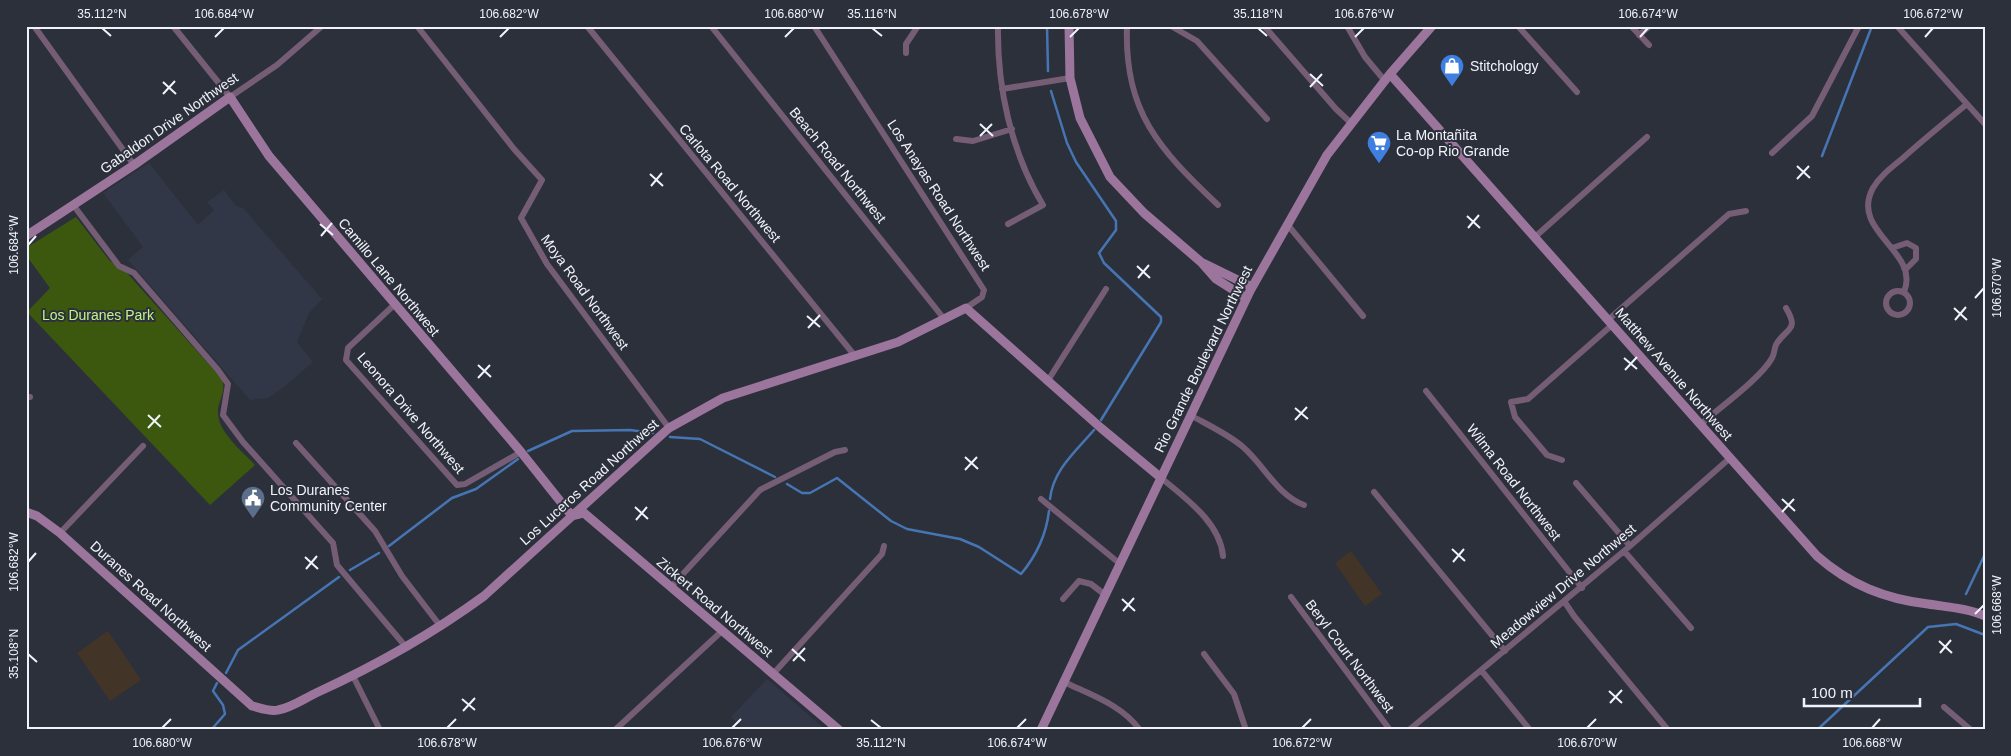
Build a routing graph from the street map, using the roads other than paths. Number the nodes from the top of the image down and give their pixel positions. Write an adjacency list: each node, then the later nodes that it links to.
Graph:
1 (34, 26): 37 (street)
2 (173, 26): 28 (street, Camillo Lane Northwest)
3 (322, 26): 28 (street, Gabaldon Drive Northwest)
4 (417, 26): 63 (street, Moya Road Northwest)
5 (586, 26): 58 (street, Carlota Road Northwest)
6 (711, 26): 56 (street, Beach Road Northwest)
7 (814, 26): 53 (street, Los Anayas Road Northwest)
8 (918, 26): 23 (street)
9 (998, 26): 26 (street)
10 (1069, 26): 24 (street)
11 (1127, 26): 38 (street)
12 (1171, 26): 30 (street)
13 (1264, 26): 31 (street)
14 (1347, 26): 25 (street, Matthew Avenue Northwest)
15 (1432, 26): 25 (street, Rio Grande Boulevard Northwest)
16 (1518, 26): 27 (street)
17 (1631, 26): 21 (street)
18 (1650, 26): 21 (street)
19 (1859, 26): 36 (street)
20 (1897, 26): 29 (street)
21 (1639, 35): 22 (street)
22 (1649, 45)
23 (906, 53)
24 (1070, 78): 26 (street); 46 (street)
25 (1387, 78): 31 (street, Rio Grande Boulevard Northwest); 44 (street, Matthew Avenue Northwest)
26 (1002, 89): 33 (street)
27 (1577, 92)
28 (230, 98): 37 (street, Gabaldon Drive Northwest); 52 (street, Camillo Lane Northwest)
29 (1967, 104): 32 (street); 45 (street)
30 (1268, 119)
31 (1351, 123): 42 (street, Rio Grande Boulevard Northwest)
32 (1985, 124)
33 (1012, 129): 35 (street); 41 (street)
34 (1647, 137): 44 (street)
35 (956, 139)
36 (1772, 153)
37 (134, 165): 39 (street, Gabaldon Drive Northwest)
38 (1218, 204)
39 (74, 206): 43 (street, Gabaldon Drive Northwest); 93 (street)
40 (1746, 211): 57 (street)
41 (1008, 224)
42 (1287, 224): 48 (street, Rio Grande Boulevard Northwest); 55 (street)
43 (26, 236)
44 (1536, 236): 57 (street, Matthew Avenue Northwest)
45 (1892, 248): 47 (street); 47 (street)
46 (1201, 262): 48 (street); 51 (street)
47 (1905, 270): 50 (street)
48 (1252, 287): 51 (street, Rio Grande Boulevard Northwest)
49 (1106, 290): 59 (street)
50 (1904, 292): 50 (street)
51 (1246, 298): 61 (street, Rio Grande Boulevard Northwest)
52 (394, 305): 67 (street, Camillo Lane Northwest); 67 (street, Leonora Drive Northwest)
53 (966, 308): 56 (street, Los Luceros Road Northwest); 59 (street)
54 (1786, 308): 62 (street)
55 (1363, 316)
56 (946, 320): 58 (street, Los Luceros Road Northwest)
57 (1610, 322): 62 (street, Matthew Avenue Northwest); 69 (street)
58 (855, 356): 63 (street, Los Luceros Road Northwest)
59 (1048, 382): 70 (street)
60 (1426, 391): 84 (street, Wilma Road Northwest)
61 (1190, 416): 70 (street, Rio Grande Boulevard Northwest); 74 (street)
62 (1700, 425): 68 (street, Matthew Avenue Northwest)
63 (669, 428): 76 (street, Los Luceros Road Northwest)
64 (296, 443): 90 (street)
65 (142, 446): 77 (street)
66 (845, 450): 83 (street)
67 (521, 452): 76 (street, Camillo Lane Northwest)
68 (1730, 458): 79 (street, Meadowview Drive Northwest); 89 (street, Matthew Avenue Northwest)
69 (1562, 460)
70 (1160, 477): 81 (street); 82 (street, Rio Grande Boulevard Northwest)
71 (1576, 483): 79 (street)
72 (1374, 492): 94 (street)
73 (1040, 500): 82 (street)
74 (1304, 505)
75 (26, 512): 77 (street, Duranes Road Northwest)
76 (572, 516): 83 (street, Zickert Road Northwest); 90 (street, Los Luceros Road Northwest)
77 (60, 533): 100 (street, Duranes Road Northwest)
78 (884, 546): 97 (street)
79 (1630, 546): 80 (street, Meadowview Drive Northwest)
80 (1624, 551): 84 (street, Meadowview Drive Northwest); 91 (street)
81 (1223, 556)
82 (1119, 563): 85 (street, Rio Grande Boulevard Northwest)
83 (671, 587): 92 (street, Zickert Road Northwest)
84 (1582, 588): 88 (street, Meadowview Drive Northwest)
85 (1104, 594): 87 (street); 99 (street, Rio Grande Boulevard Northwest)
86 (1291, 597): 108 (street, Beryl Court Northwest)
87 (1064, 599)
88 (1564, 601): 94 (street, Meadowview Drive Northwest); 111 (street)
89 (1985, 616)
90 (440, 627): 93 (street, Los Luceros Road Northwest)
91 (1691, 628)
92 (722, 631): 97 (street, Zickert Road Northwest); 103 (street)
93 (406, 647): 98 (street, Los Luceros Road Northwest)
94 (1505, 650): 96 (street, Meadowview Drive Northwest)
95 (1204, 654): 107 (street)
96 (1480, 670): 109 (street, Meadowview Drive Northwest); 110 (street)
97 (773, 674): 104 (street, Zickert Road Northwest)
98 (353, 676): 100 (street, Los Luceros Road Northwest); 102 (street)
99 (1064, 682): 105 (street, Rio Grande Boulevard Northwest); 106 (street)
100 (252, 706)
101 (1944, 707): 112 (street)
102 (380, 730)
103 (615, 730)
104 (839, 730)
105 (1041, 730)
106 (1140, 730)
107 (1246, 730)
108 (1390, 730)
109 (1409, 730)
110 (1530, 730)
111 (1668, 730)
112 (1970, 730)

